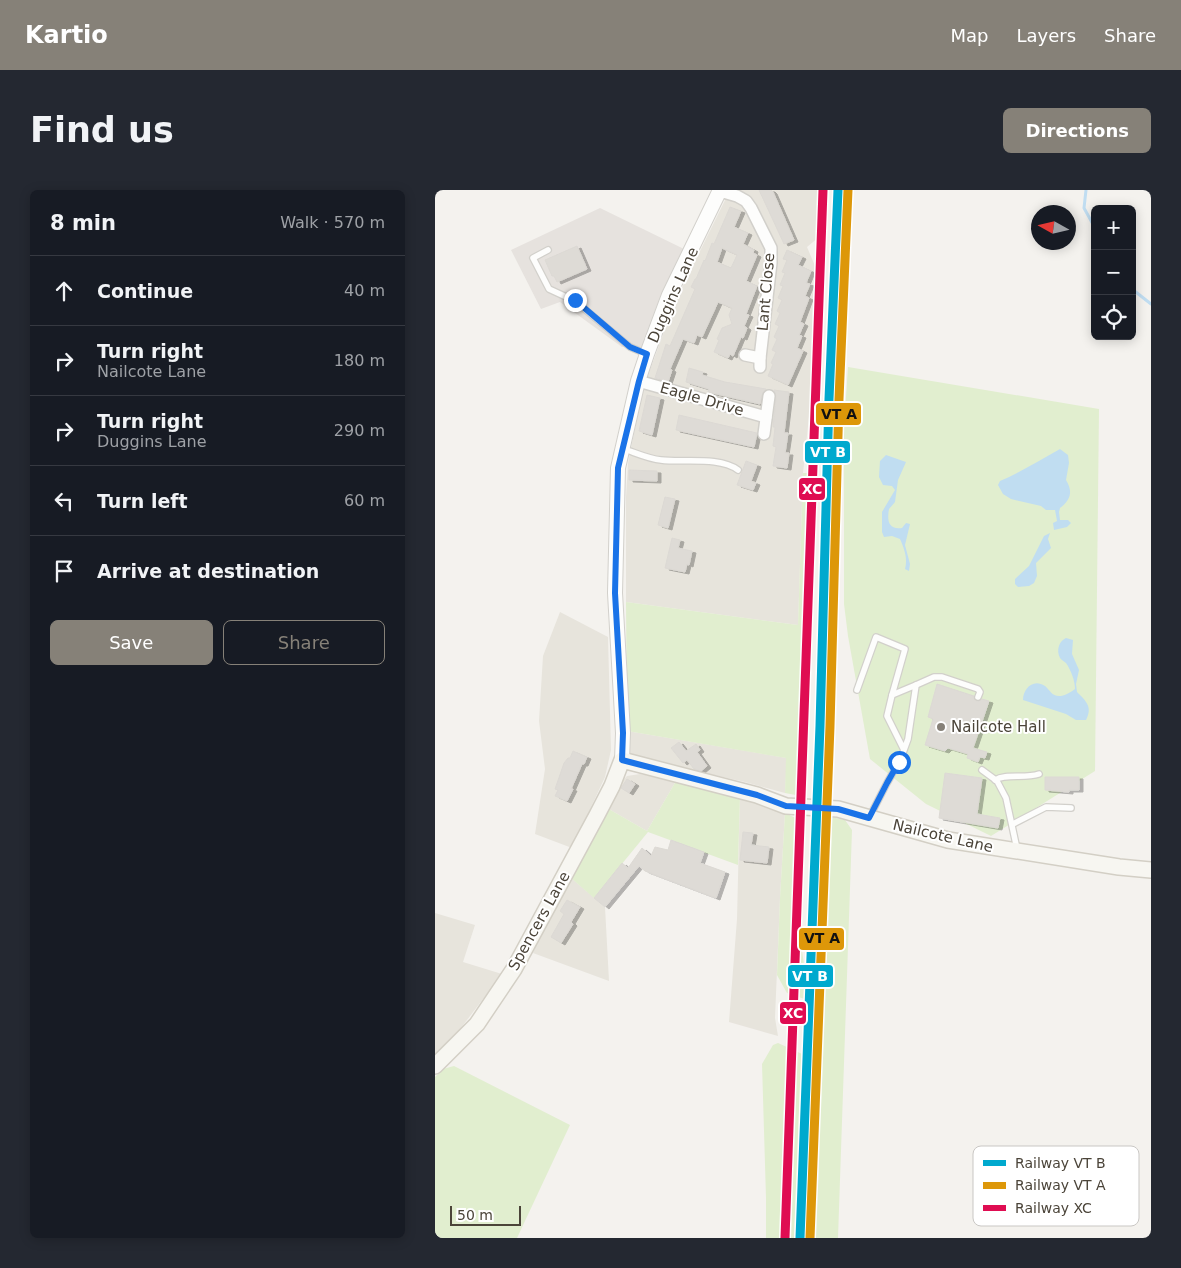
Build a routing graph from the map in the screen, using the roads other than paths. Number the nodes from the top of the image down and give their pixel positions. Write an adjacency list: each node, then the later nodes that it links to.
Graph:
1 (720, 191): 3 (street, Duggins Lane); 4 (street, Lant Close)
2 (548, 250): 3 (lane)
3 (647, 354): 5 (street, Duggins Lane)
4 (745, 355)
5 (639, 381): 7 (street, Eagle Drive); 9 (street, Duggins Lane)
6 (769, 396): 7 (street, Eagle Drive)
7 (766, 417): 8 (street, Eagle Drive)
8 (764, 434)
9 (622, 449): 10 (lane); 16 (street, Duggins Lane)
10 (738, 470)
11 (916, 684): 13 (lane); 14 (lane); 15 (lane)
12 (857, 690): 13 (lane)
13 (892, 695): 15 (lane)
14 (979, 697)
15 (904, 750): 21 (lane)
16 (622, 760): 21 (main road, Nailcote Lane); 25 (main road, Spencers Lane)
17 (982, 770): 19 (lane)
18 (1039, 774): 19 (lane)
19 (995, 780): 22 (lane)
20 (1071, 808): 22 (lane)
21 (869, 818): 23 (main road, Nailcote Lane)
22 (1013, 824): 23 (lane)
23 (1018, 852): 24 (main road, Nailcote Lane)
24 (1151, 870)
25 (435, 1066)

